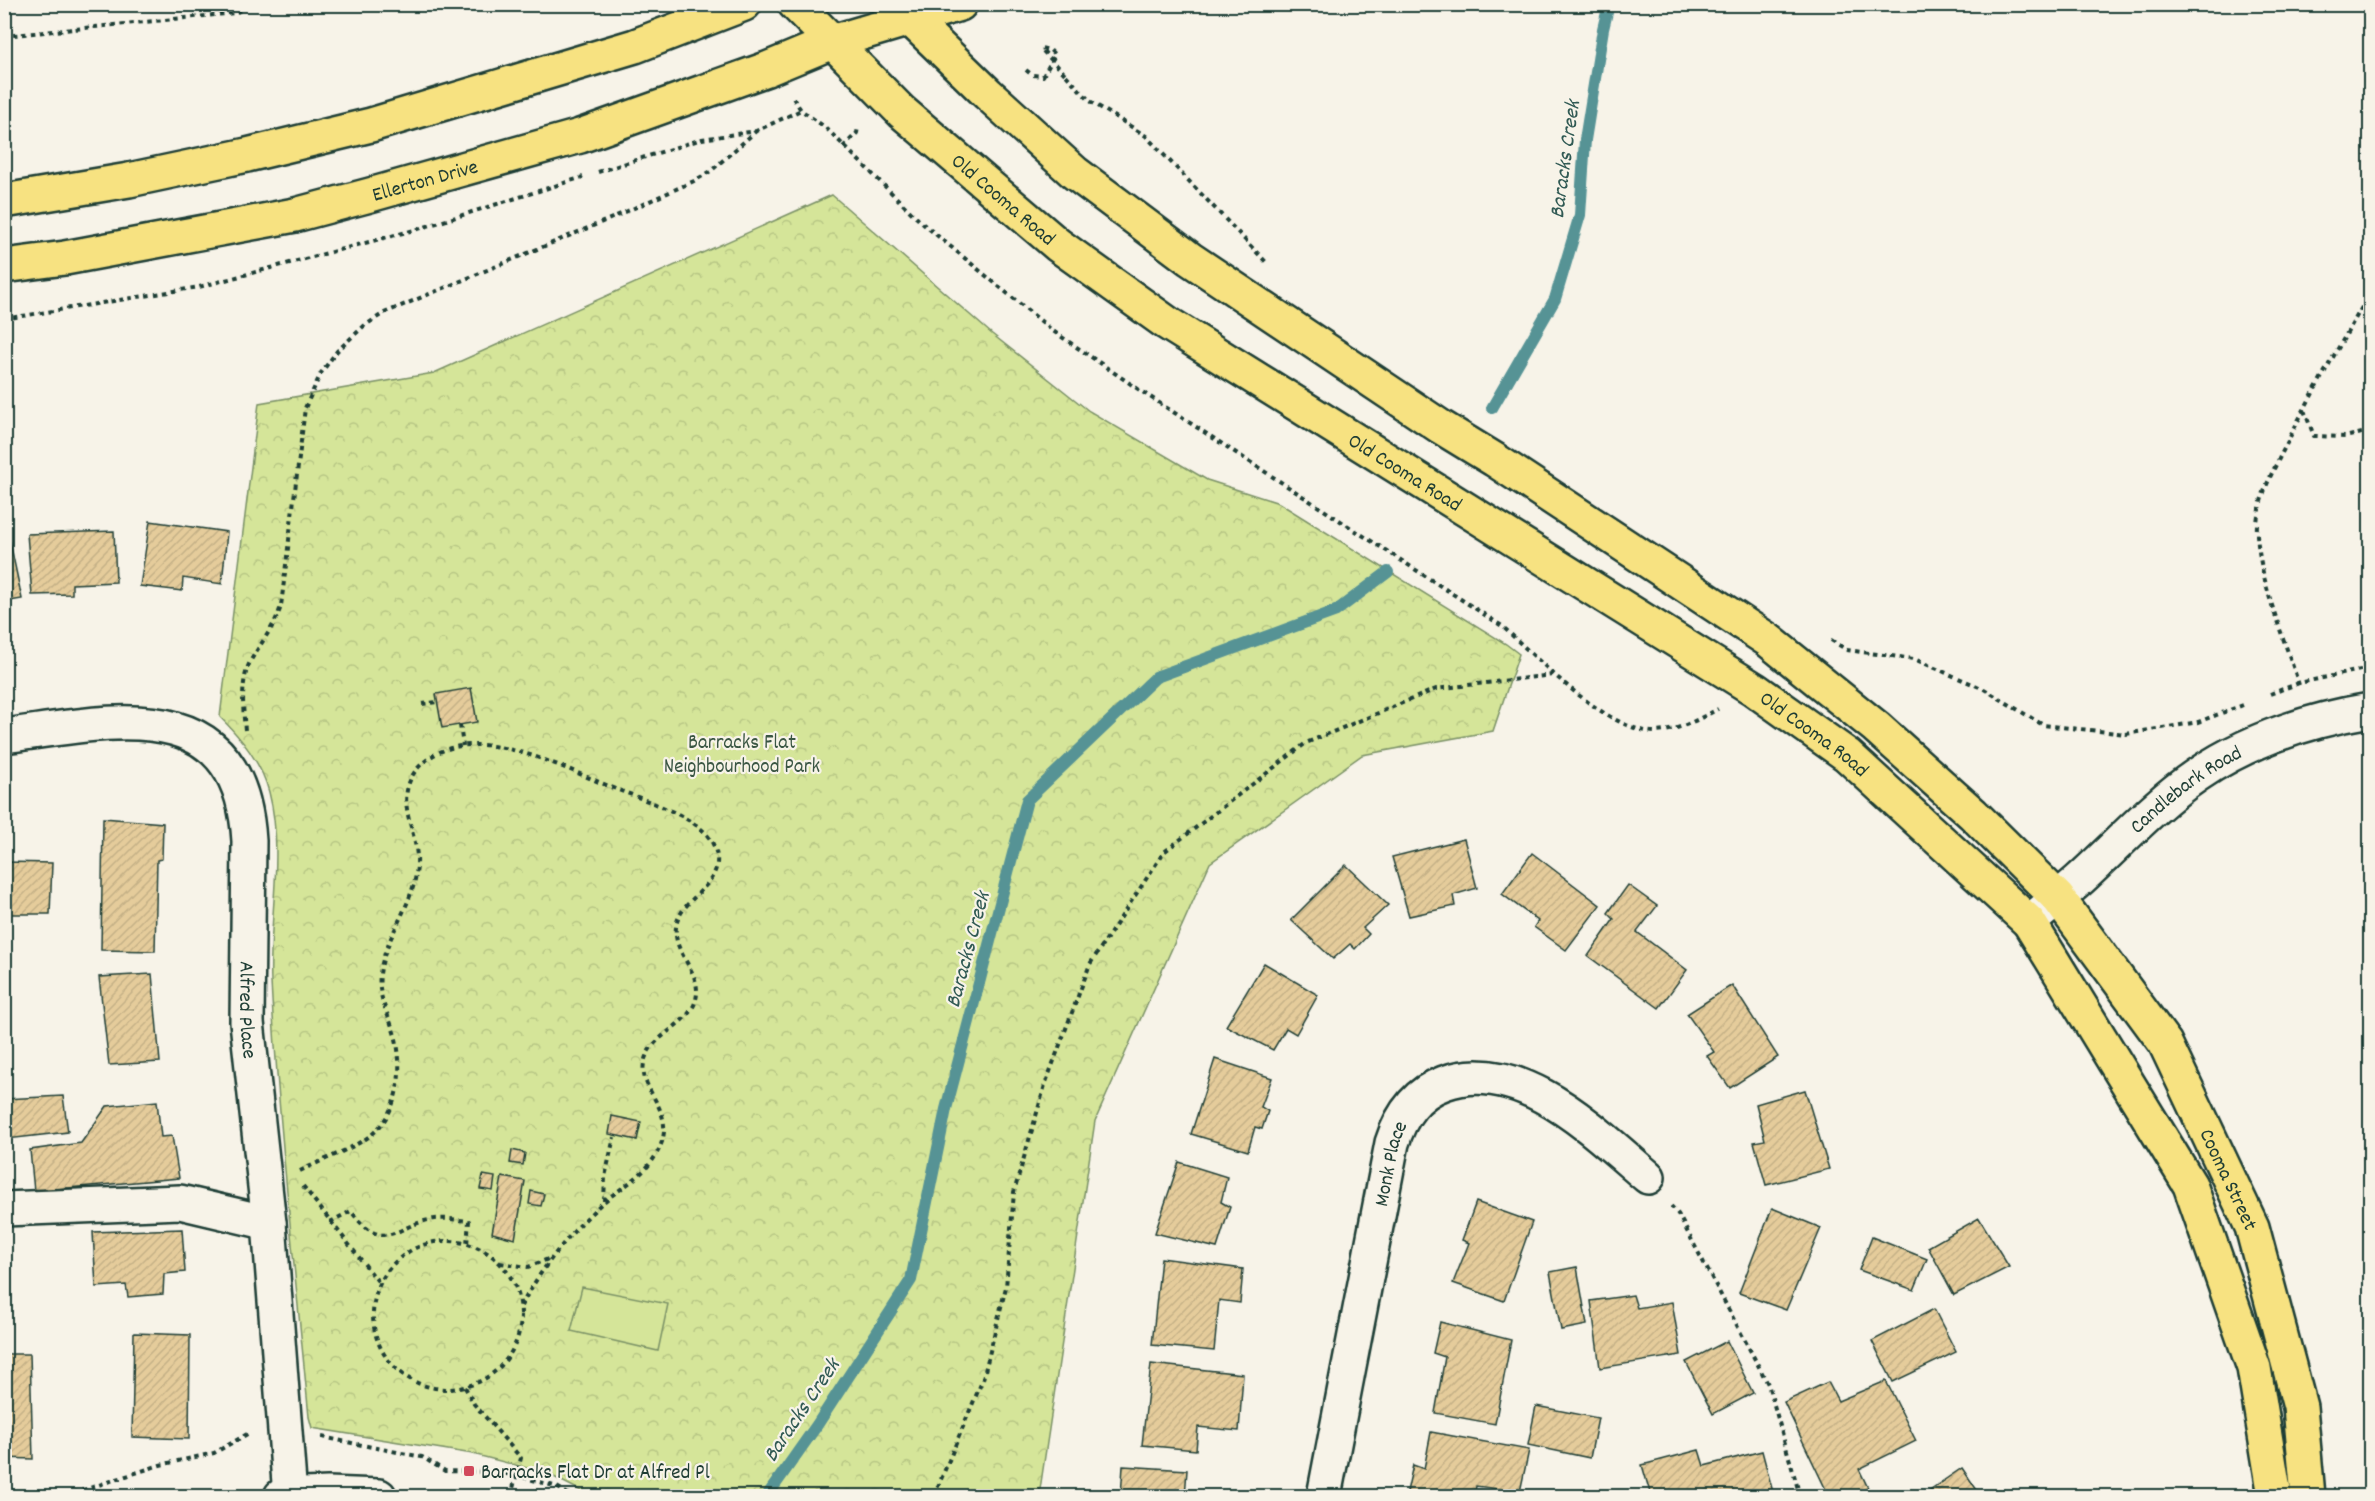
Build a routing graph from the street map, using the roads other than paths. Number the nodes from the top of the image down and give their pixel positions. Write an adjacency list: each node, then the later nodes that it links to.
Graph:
1 (744, 4): 6 (main road)
2 (795, 4): 5 (main road, Old Cooma Road)
3 (960, 4): 4 (main road, Ellerton Drive)
4 (902, 12): 5 (main road, Ellerton Drive); 10 (main road, Old Cooma Road)
5 (832, 42): 7 (main road, Ellerton Drive); 11 (main road, Old Cooma Road)
6 (4, 201)
7 (4, 266)
8 (2370, 710): 10 (street, Candlebark Road)
9 (4, 736): 14 (street, Alfred Place)
10 (2058, 898): 11 (street, Candlebark Road); 19 (main road, Cooma Street)
11 (2029, 922): 18 (main road, Cooma Street)
12 (1648, 1177): 17 (street, Monk Place)
13 (4, 1209): 14 (street)
14 (269, 1223): 15 (street, Alfred Place)
15 (286, 1496): 16 (street)
16 (379, 1497)
17 (1324, 1497)
18 (2275, 1497)
19 (2308, 1497)

